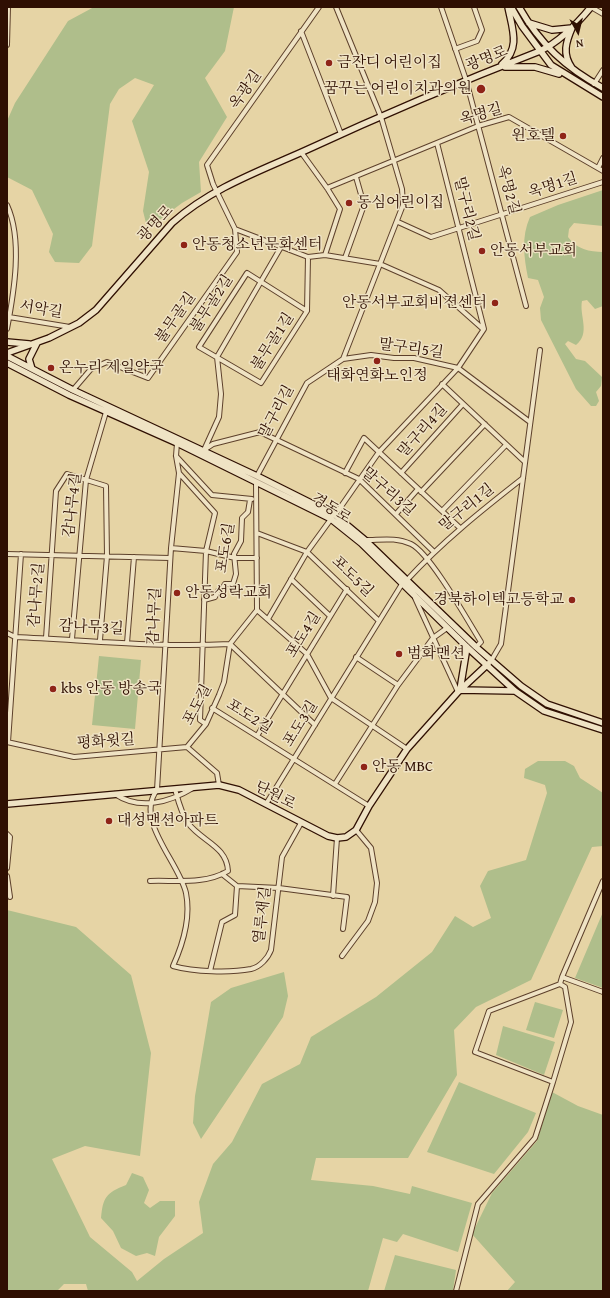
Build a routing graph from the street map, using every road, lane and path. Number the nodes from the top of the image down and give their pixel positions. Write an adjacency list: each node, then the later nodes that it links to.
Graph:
1 (8, 7): 14 (street)
2 (319, 7): 13 (street, 옥광길)
3 (336, 7): 26 (street)
4 (441, 7): 16 (street, 옥명2길)
5 (474, 7): 16 (street)
6 (508, 7): 18 (street)
7 (511, 7): 17 (street)
8 (519, 7): 11 (street)
9 (591, 7): 10 (street, 광명로); 12 (street, 광명로)
10 (603, 14)
11 (528, 22): 12 (street); 15 (street)
12 (572, 28): 15 (street, 광명로); 20 (street)
13 (301, 32): 28 (street); 38 (street, 옥광길)
14 (7, 45)
15 (549, 47): 17 (street, 광명로); 20 (street)
16 (456, 49): 22 (street, 옥명2길)
17 (540, 51): 18 (street, 광명로); 21 (street)
18 (499, 67): 21 (street); 22 (street, 광명로)
19 (603, 70): 23 (street)
20 (576, 73): 23 (street)
21 (566, 76): 25 (street)
22 (466, 80): 26 (street, 광명로); 27 (street, 옥명2길)
23 (594, 84): 24 (street)
24 (603, 88)
25 (603, 97)
26 (381, 117): 28 (street, 광명로); 32 (street)
27 (478, 126): 29 (street, 옥명길); 33 (street, 옥명길); 40 (street, 옥명2길)
28 (341, 134): 30 (street, 광명로)
29 (437, 143): 32 (street, 옥명길); 43 (street, 말구리2길)
30 (301, 152): 37 (street); 38 (street, 광명로)
31 (603, 158): 33 (street)
32 (394, 160): 35 (street, 옥명길); 41 (street)
33 (598, 168): 34 (street, 옥명길)
34 (603, 171)
35 (356, 176): 37 (street, 옥명길); 47 (street)
36 (603, 182): 40 (street, 옥명1길)
37 (327, 188): 45 (street)
38 (216, 191): 42 (street, 불무골길); 53 (street, 광명로)
39 (7, 205): 52 (street, 서악길)
40 (502, 214): 43 (street, 옥명1길); 50 (street, 옥명2길)
41 (398, 222): 43 (street, 옥명1길); 48 (street)
42 (235, 229): 44 (street); 67 (street, 불무골길)
43 (458, 229): 55 (street, 말구리2길)
44 (281, 247): 46 (street); 49 (street)
45 (325, 255): 46 (street); 47 (street)
46 (308, 257): 51 (street, 불무골1길)
47 (344, 258): 48 (street)
48 (380, 264): 55 (street); 62 (street)
49 (262, 282): 51 (street, 불무골1길); 61 (street); 61 (street, 불무골2길)
50 (526, 306)
51 (307, 311): 61 (street, 불무골1길)
52 (9, 317): 53 (street, 서악길); 54 (street, 서악길)
53 (70, 327): 57 (street, 광명로)
54 (7, 329)
55 (484, 329): 64 (street)
56 (7, 342): 57 (street)
57 (36, 344): 59 (street, 광명로); 65 (street)
58 (540, 350): 70 (street)
59 (7, 353)
60 (7, 356): 65 (street, 경동로)
61 (217, 357): 76 (street)
62 (343, 359): 64 (street, 말구리5길); 72 (street, 말구리길)
63 (7, 363): 69 (street, 경동로)
64 (458, 368): 66 (street); 70 (street, 말구리5길)
65 (32, 369): 67 (street, 경동로)
66 (442, 384): 68 (street); 75 (street)
67 (73, 390): 76 (street, 경동로)
68 (463, 404): 71 (street); 81 (street, 말구리4길)
69 (106, 412): 73 (street, 경동로); 85 (street, 감나무4길)
70 (530, 422): 78 (street)
71 (484, 424): 74 (street); 86 (street)
72 (276, 440): 76 (street, 말구리3길); 80 (street, 말구리3길); 83 (street, 말구리길)
73 (177, 443): 76 (street, 경동로); 77 (street, 감나무길)
74 (506, 445): 78 (street); 89 (street)
75 (379, 452): 80 (street, 말구리4길); 81 (street, 말구리4길); 84 (street)
76 (203, 453): 83 (street, 경동로)
77 (176, 456): 79 (street, 감나무길); 88 (street)
78 (525, 462): 82 (street)
79 (179, 473): 95 (street, 감나무길); 96 (street)
80 (346, 473): 84 (street, 말구리3길)
81 (401, 473): 86 (street, 말구리4길)
82 (523, 478): 92 (street, 말구리1길); 134 (street)
83 (257, 479): 87 (street); 91 (street, 경동로)
84 (358, 479): 90 (street, 말구리3길); 91 (street)
85 (86, 480): 101 (street); 102 (street, 감나무4길); 103 (street)
86 (420, 491): 89 (street, 말구리4길); 90 (street)
87 (256, 499): 88 (street); 93 (street)
88 (250, 500): 106 (street, 포도6길)
89 (442, 511): 92 (street, 말구리4길)
90 (396, 514): 98 (street, 말구리3길)
91 (333, 517): 94 (street, 경동로); 97 (street); 111 (street, 경동로)
92 (460, 528): 98 (street, 말구리1길)
93 (257, 533): 97 (street, 포도5길); 107 (street)
94 (366, 540): 108 (street); 110 (street, 경동로)
95 (171, 548): 96 (street); 105 (street, 감나무길)
96 (206, 552): 106 (street); 114 (street)
97 (307, 552): 109 (street); 112 (street, 포도5길)
98 (434, 552): 108 (street, 말구리1길)
99 (7, 554): 100 (street, 감나무2길)
100 (20, 554): 101 (street, 감나무2길); 121 (street, 감나무2길)
101 (53, 555): 102 (street, 감나무2길); 122 (street, 감나무2길)
102 (79, 556): 103 (street, 감나무2길); 124 (street)
103 (107, 556): 104 (street, 감나무2길); 125 (street)
104 (134, 557): 105 (street, 감나무2길); 126 (street)
105 (170, 558): 127 (street, 감나무길)
106 (235, 558): 107 (street); 114 (street, 포도6길)
107 (257, 558): 115 (street)
108 (427, 558): 110 (street, 말구리1길); 131 (street)
109 (291, 580): 116 (street); 117 (street)
110 (407, 580): 131 (street, 경동로)
111 (402, 584): 113 (street, 경동로); 118 (street, 포도3길)
112 (347, 589): 116 (street, 포도4길); 118 (street, 포도5길)
113 (414, 596): 119 (street, 경동로); 123 (street)
114 (204, 600): 129 (street)
115 (257, 610): 117 (street); 128 (street, 포도길)
116 (330, 616): 132 (street, 포도4길)
117 (268, 619): 132 (street)
118 (379, 621): 133 (street, 포도3길)
119 (447, 628): 123 (street); 130 (street, 경동로)
120 (7, 633): 121 (street, 감나무3길)
121 (15, 637): 122 (street, 감나무3길); 147 (street)
122 (46, 638): 124 (street, 감나무3길)
123 (433, 638): 135 (street); 136 (street)
124 (72, 639): 125 (street, 감나무3길)
125 (100, 640): 126 (street, 감나무3길)
126 (127, 643): 127 (street, 감나무3길)
127 (165, 644): 129 (street, 감나무3길); 150 (street, 감나무길)
128 (230, 644): 129 (street, 감나무3길); 138 (street); 140 (street, 포도길)
129 (202, 645): 142 (street)
130 (467, 647): 134 (street, 경동로); 136 (street)
131 (476, 647): 134 (street, 경동로)
132 (307, 654): 138 (street, 포도4길); 139 (street)
133 (356, 657): 135 (street); 139 (street, 포도3길)
134 (489, 663): 136 (street); 137 (street, 경동로); 141 (street, 경동로)
135 (398, 685): 144 (street)
136 (459, 691): 137 (street); 149 (street)
137 (515, 691): 145 (street, 경동로)
138 (282, 694): 143 (street); 146 (street, 포도4길)
139 (331, 698): 143 (street, 포도3길); 144 (street)
140 (212, 708): 142 (street, 포도길); 146 (street, 포도2길)
141 (603, 723)
142 (206, 724): 148 (street, 포도길)
143 (315, 725): 151 (street, 포도3길)
144 (372, 725): 149 (street); 152 (street)
145 (603, 730)
146 (257, 736): 151 (street, 포도2길)
147 (8, 742): 150 (street, 평화윗길)
148 (187, 746): 150 (street, 포도길); 153 (street)
149 (407, 749): 162 (street)
150 (159, 750): 156 (street, 감나무길)
151 (294, 759): 152 (street, 포도2길); 161 (street, 포도3길)
152 (335, 784): 162 (street, 포도2길)
153 (219, 785): 154 (street, 단원로); 161 (street, 단원로)
154 (196, 787): 155 (street, 단원로); 158 (street)
155 (175, 789): 156 (street, 단원로); 158 (street)
156 (157, 790): 157 (street, 단원로); 159 (street, 감나무길)
157 (115, 794): 159 (street); 160 (street, 단원로)
158 (177, 798): 159 (street); 168 (street)
159 (152, 803): 170 (street)
160 (7, 804)
161 (266, 804): 163 (street, 단원로)
162 (369, 806): 164 (street)
163 (301, 823): 166 (street, 단원로); 174 (street, 열루재길)
164 (356, 830): 166 (street); 178 (street)
165 (7, 834): 167 (street)
166 (337, 838): 175 (street)
167 (7, 868)
168 (222, 874): 170 (street); 173 (street)
169 (7, 876): 176 (street)
170 (182, 880): 171 (street); 179 (street, 열루재길)
171 (150, 881)
172 (603, 881): 180 (street)
173 (237, 886): 174 (street); 179 (street)
174 (279, 888): 175 (street); 179 (street, 열루재길)
175 (334, 896): 177 (street)
176 (10, 897)
177 (342, 929)
178 (342, 956)
179 (210, 971)
180 (562, 977): 181 (street); 182 (street)
181 (560, 984): 183 (street); 183 (street)
182 (603, 992)
183 (553, 1082): 184 (street)
184 (456, 1291)

